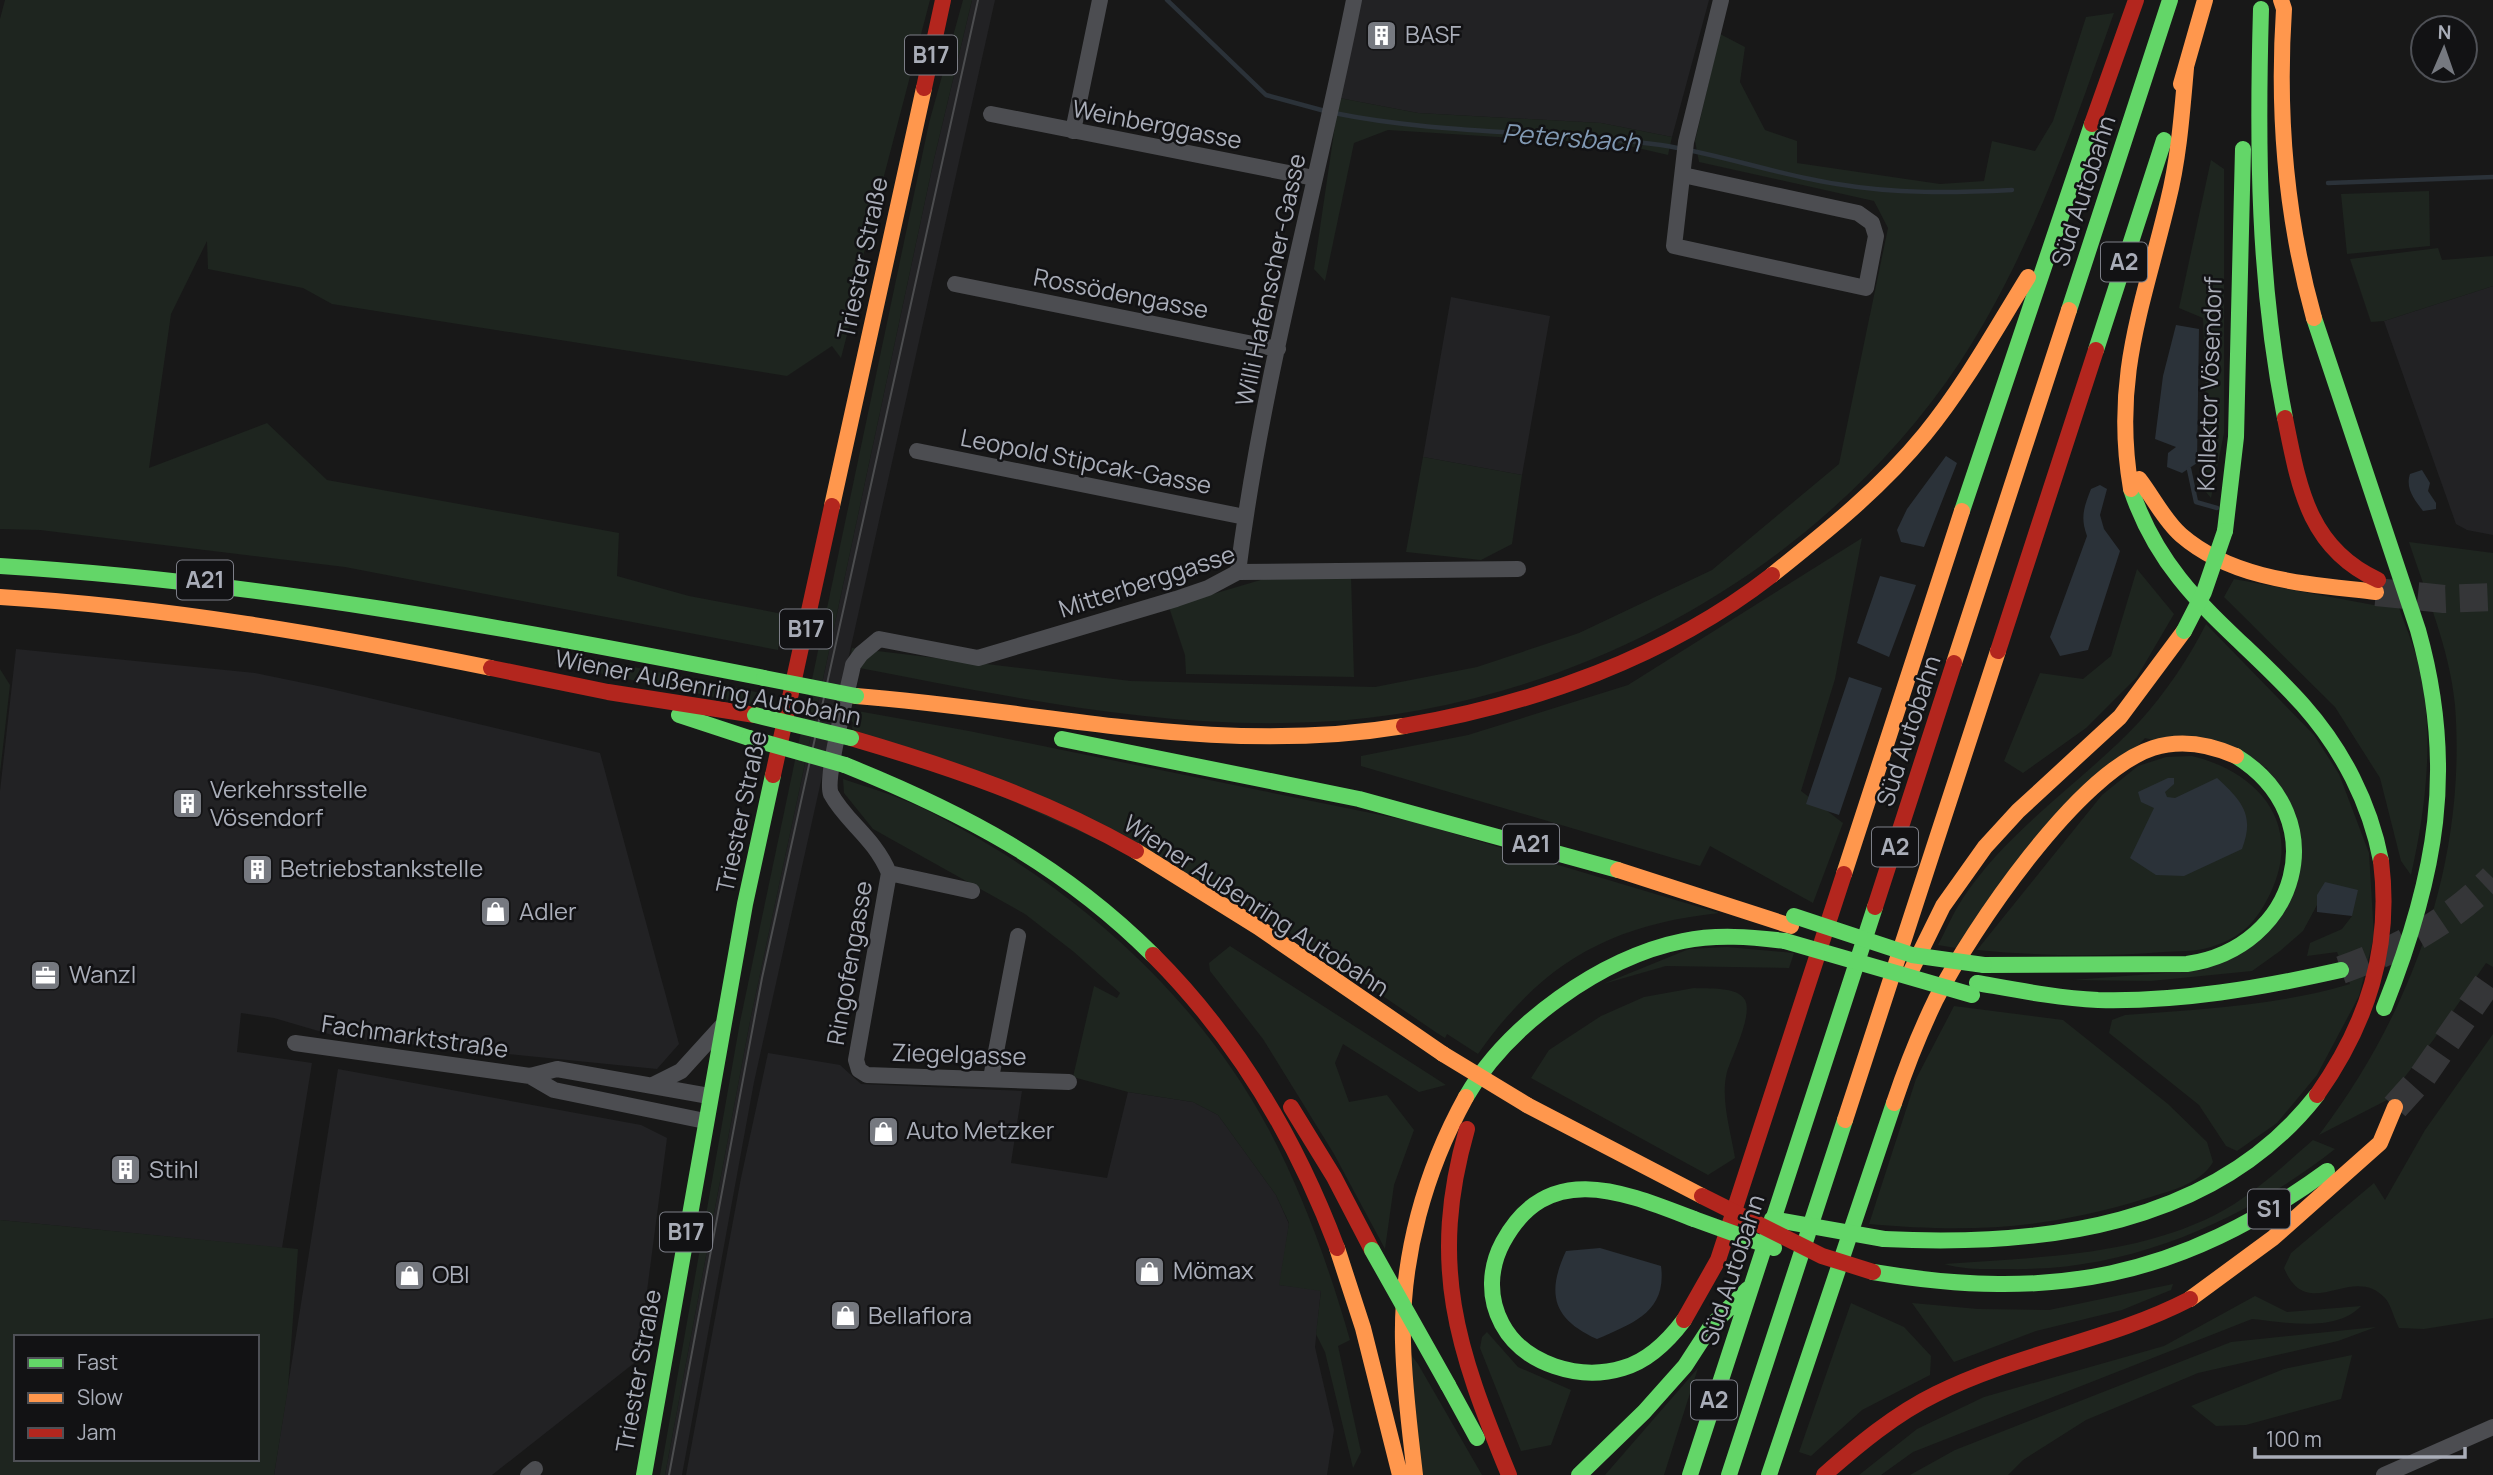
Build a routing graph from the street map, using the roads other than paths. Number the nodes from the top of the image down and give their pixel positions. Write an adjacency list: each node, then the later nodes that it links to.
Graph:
1 (943, 0): 38 (main road, Triester Straße / B17)
2 (1100, 0): 12 (street)
3 (1354, 0): 14 (street, Willi Hafenscher-Gasse)
4 (1721, 0): 13 (street)
5 (2135, 2): 15 (main road)
6 (2169, 3): 52 (main road, Süd Autobahn / A2)
7 (2204, 4): 10 (main road, A2)
8 (2262, 4): 19 (main road); 42 (main road, Kollektor Vösendorf, bridge)
9 (2282, 4): 41 (main road)
10 (2186, 68): 19 (main road); 42 (main road, A2)
11 (991, 114): 12 (street, Weinberggasse)
12 (1073, 131): 14 (street, Weinberggasse)
13 (1683, 175): 13 (street)
14 (1314, 178): 17 (street, Willi Hafenscher-Gasse)
15 (2048, 248): 26 (main road); 51 (main road, bridge)
16 (955, 284): 17 (street, Rossödengasse)
17 (1278, 349): 20 (street, Willi Hafenscher-Gasse)
18 (917, 451): 20 (street, Leopold Stipcak-Gasse)
19 (2126, 464): 41 (main road)
20 (1245, 517): 23 (street, Willi Hafenscher-Gasse)
21 (0, 566): 26 (main road, Wiener Außenring Autobahn / A21, bridge)
22 (1518, 569): 23 (street, Mitterberggasse)
23 (1238, 572): 31 (street, Mitterberggasse)
24 (0, 597): 25 (main road, Wiener Außenring Autobahn / A21)
25 (591, 688): 27 (main road, Wiener Außenring Autobahn / A21); 27 (main road)
26 (856, 696): 28 (main road, Wiener Außenring Autobahn / A21)
27 (752, 728): 30 (main road); 49 (main road, Wiener Außenring Autobahn / A21, bridge)
28 (1026, 732)
29 (1051, 737): 33 (main road, A21)
30 (846, 761): 54 (main road, bridge); 56 (main road)
31 (888, 873): 32 (street); 40 (street, Ringofengasse)
32 (972, 891)
33 (1790, 928): 36 (main road); 36 (main road, bridge); 37 (main road); 61 (main road, bridge)
34 (1018, 936): 44 (street)
35 (2341, 970): 36 (main road)
36 (1974, 989)
37 (1528, 1024): 54 (main road); 57 (main road)
38 (721, 1027): 46 (street); 47 (main road, Triester Straße / B17)
39 (295, 1043): 43 (street, Fachmarktstraße)
40 (856, 1060): 44 (street, Ziegelgasse)
41 (2336, 1068): 49 (main road, bridge)
42 (1862, 1069): 60 (main road, A2)
43 (530, 1076): 46 (street, Fachmarktstraße); 48 (street, Fachmarktstraße)
44 (991, 1078): 45 (street, Ziegelgasse)
45 (1069, 1082)
46 (653, 1085): 47 (street, Fachmarktstraße)
47 (709, 1096): 48 (main road, Triester Straße / B17)
48 (705, 1121): 55 (main road, Triester Straße / B17)
49 (1741, 1214): 50 (main road, Wiener Außenring Autobahn / A21, bridge)
50 (1788, 1239): 51 (main road, S1, bridge)
51 (1822, 1256): 62 (main road, S1, bridge)
52 (1752, 1285): 58 (main road); 59 (main road, Süd Autobahn / A2)
53 (2493, 1427): 63 (street)
54 (1504, 1474)
55 (644, 1475)
56 (1399, 1475)
57 (1415, 1475)
58 (1579, 1475)
59 (1690, 1475)
60 (1730, 1475)
61 (1769, 1475)
62 (1824, 1475)
63 (2384, 1475)

